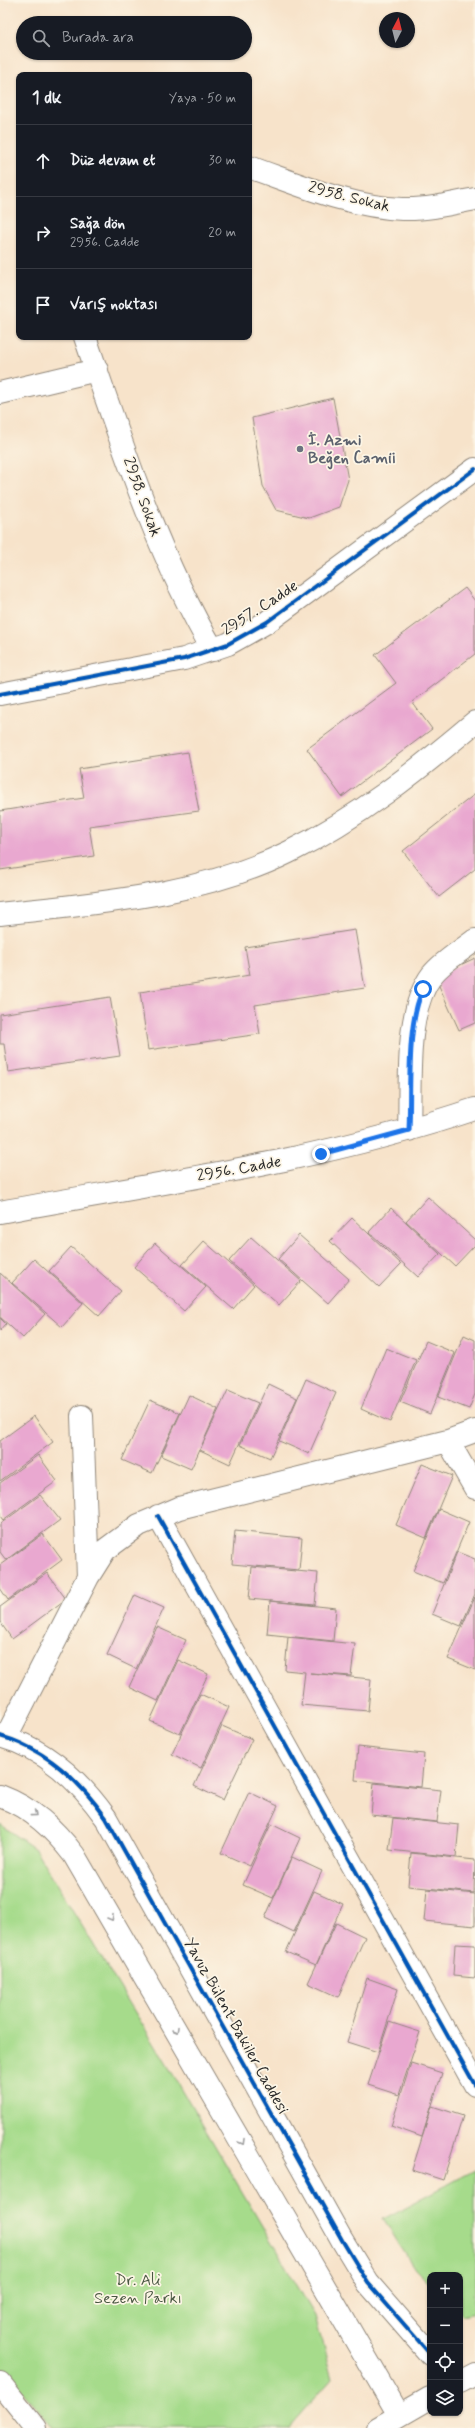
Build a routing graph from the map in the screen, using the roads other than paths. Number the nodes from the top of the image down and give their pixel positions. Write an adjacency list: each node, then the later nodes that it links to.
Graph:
1 (252, 168): 2 (street, 2958. Sokak)
2 (475, 199)
3 (86, 340): 4 (street, 2958. Sokak)
4 (97, 370): 5 (street); 7 (street, 2958. Sokak)
5 (0, 393)
6 (475, 469): 7 (street, 2957. Cadde)
7 (213, 650): 8 (street, 2957. Cadde)
8 (0, 694)
9 (475, 722): 10 (street)
10 (0, 914)
11 (475, 940): 13 (street)
12 (475, 1109): 13 (street, 2956. Cadde)
13 (409, 1130): 14 (street, 2956. Cadde)
14 (0, 1212)
15 (82, 1416): 20 (street)
16 (475, 1431): 17 (street)
17 (448, 1441): 18 (street); 19 (street)
18 (475, 1488)
19 (158, 1516): 20 (street); 23 (street)
20 (88, 1577): 21 (street)
21 (3, 1736): 24 (street, Yavuz Bülent Bakiler Caddesi)
22 (0, 1796): 27 (street, one-way to 27)
23 (475, 2085)
24 (427, 2351)
25 (0, 2383): 28 (street)
26 (427, 2401): 27 (street)
27 (404, 2422): 29 (street)
28 (36, 2428)
29 (378, 2428)

